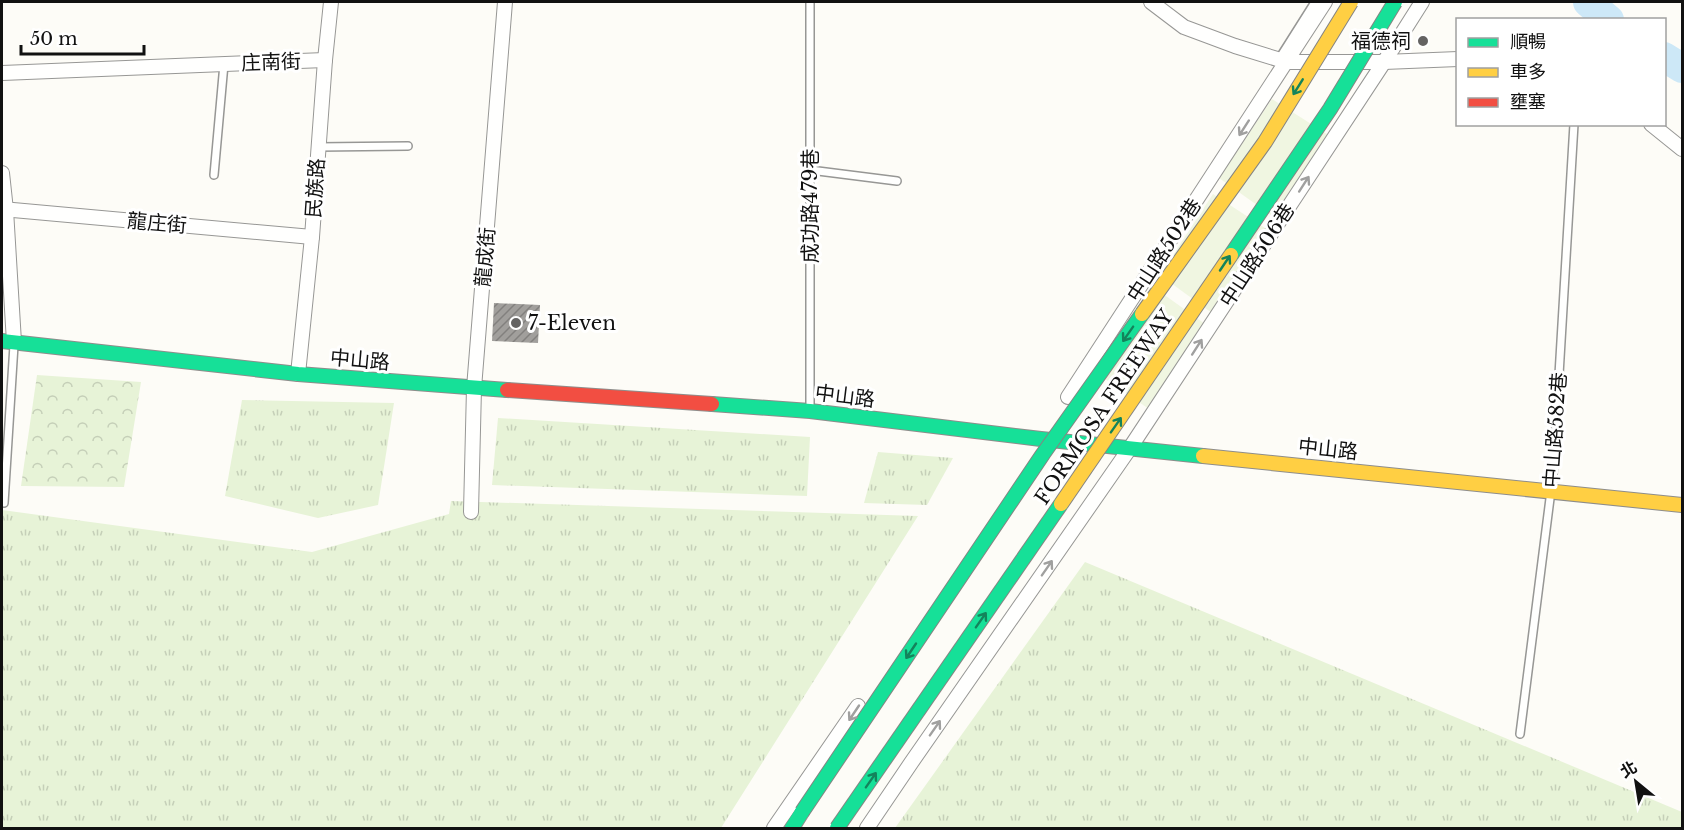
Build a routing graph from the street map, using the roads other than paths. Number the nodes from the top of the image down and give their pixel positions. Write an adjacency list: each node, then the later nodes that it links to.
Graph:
1 (331, 2): 12 (street, 民族路)
2 (505, 2): 29 (street, 龍成街)
3 (810, 2): 21 (lane, 成功路479巷)
4 (1151, 2): 10 (street)
5 (1315, 2): 10 (lane)
6 (1325, 2): 10 (street, 中山路502巷)
7 (1351, 2): 39 (main road, FORMOSA FREEWAY, one-way to 39, bridge)
8 (1395, 2): 40 (main road, FORMOSA FREEWAY, one-way to 8, bridge)
9 (1422, 2): 13 (street, 中山路506巷)
10 (1287, 58): 13 (street); 31 (street, 中山路502巷, one-way to 31)
11 (1456, 59): 13 (street)
12 (325, 60): 14 (street, 庄南街); 19 (street, 民族路)
13 (1384, 62): 32 (street, 中山路506巷, one-way to 13)
14 (225, 64): 15 (street, 庄南街); 23 (lane)
15 (2, 74)
16 (1574, 126): 33 (lane, 中山路582巷)
17 (1654, 126): 20 (street)
18 (408, 146): 19 (lane)
19 (318, 147): 26 (street, 民族路)
20 (1683, 149)
21 (810, 170): 24 (lane); 30 (lane, 成功路479巷)
22 (2, 173): 25 (street)
23 (214, 175)
24 (897, 181)
25 (4, 209): 26 (street, 龍庄街); 27 (street)
26 (312, 237): 28 (street, 民族路)
27 (8, 342): 28 (main road, 中山路); 34 (lane)
28 (298, 374): 29 (main road, 中山路)
29 (474, 388): 30 (main road, 中山路); 36 (street, 龍成街)
30 (810, 411): 31 (main road, 中山路)
31 (1041, 439): 32 (main road, 中山路); 38 (street, 中山路502巷, one-way to 38)
32 (1130, 448): 33 (main road, 中山路); 41 (street, 中山路506巷, one-way to 32)
33 (1551, 492): 35 (main road, 中山路); 37 (lane, 中山路582巷)
34 (4, 503)
35 (1683, 506)
36 (471, 512)
37 (1520, 734)
38 (774, 828)
39 (792, 828)
40 (837, 828)
41 (867, 828)

